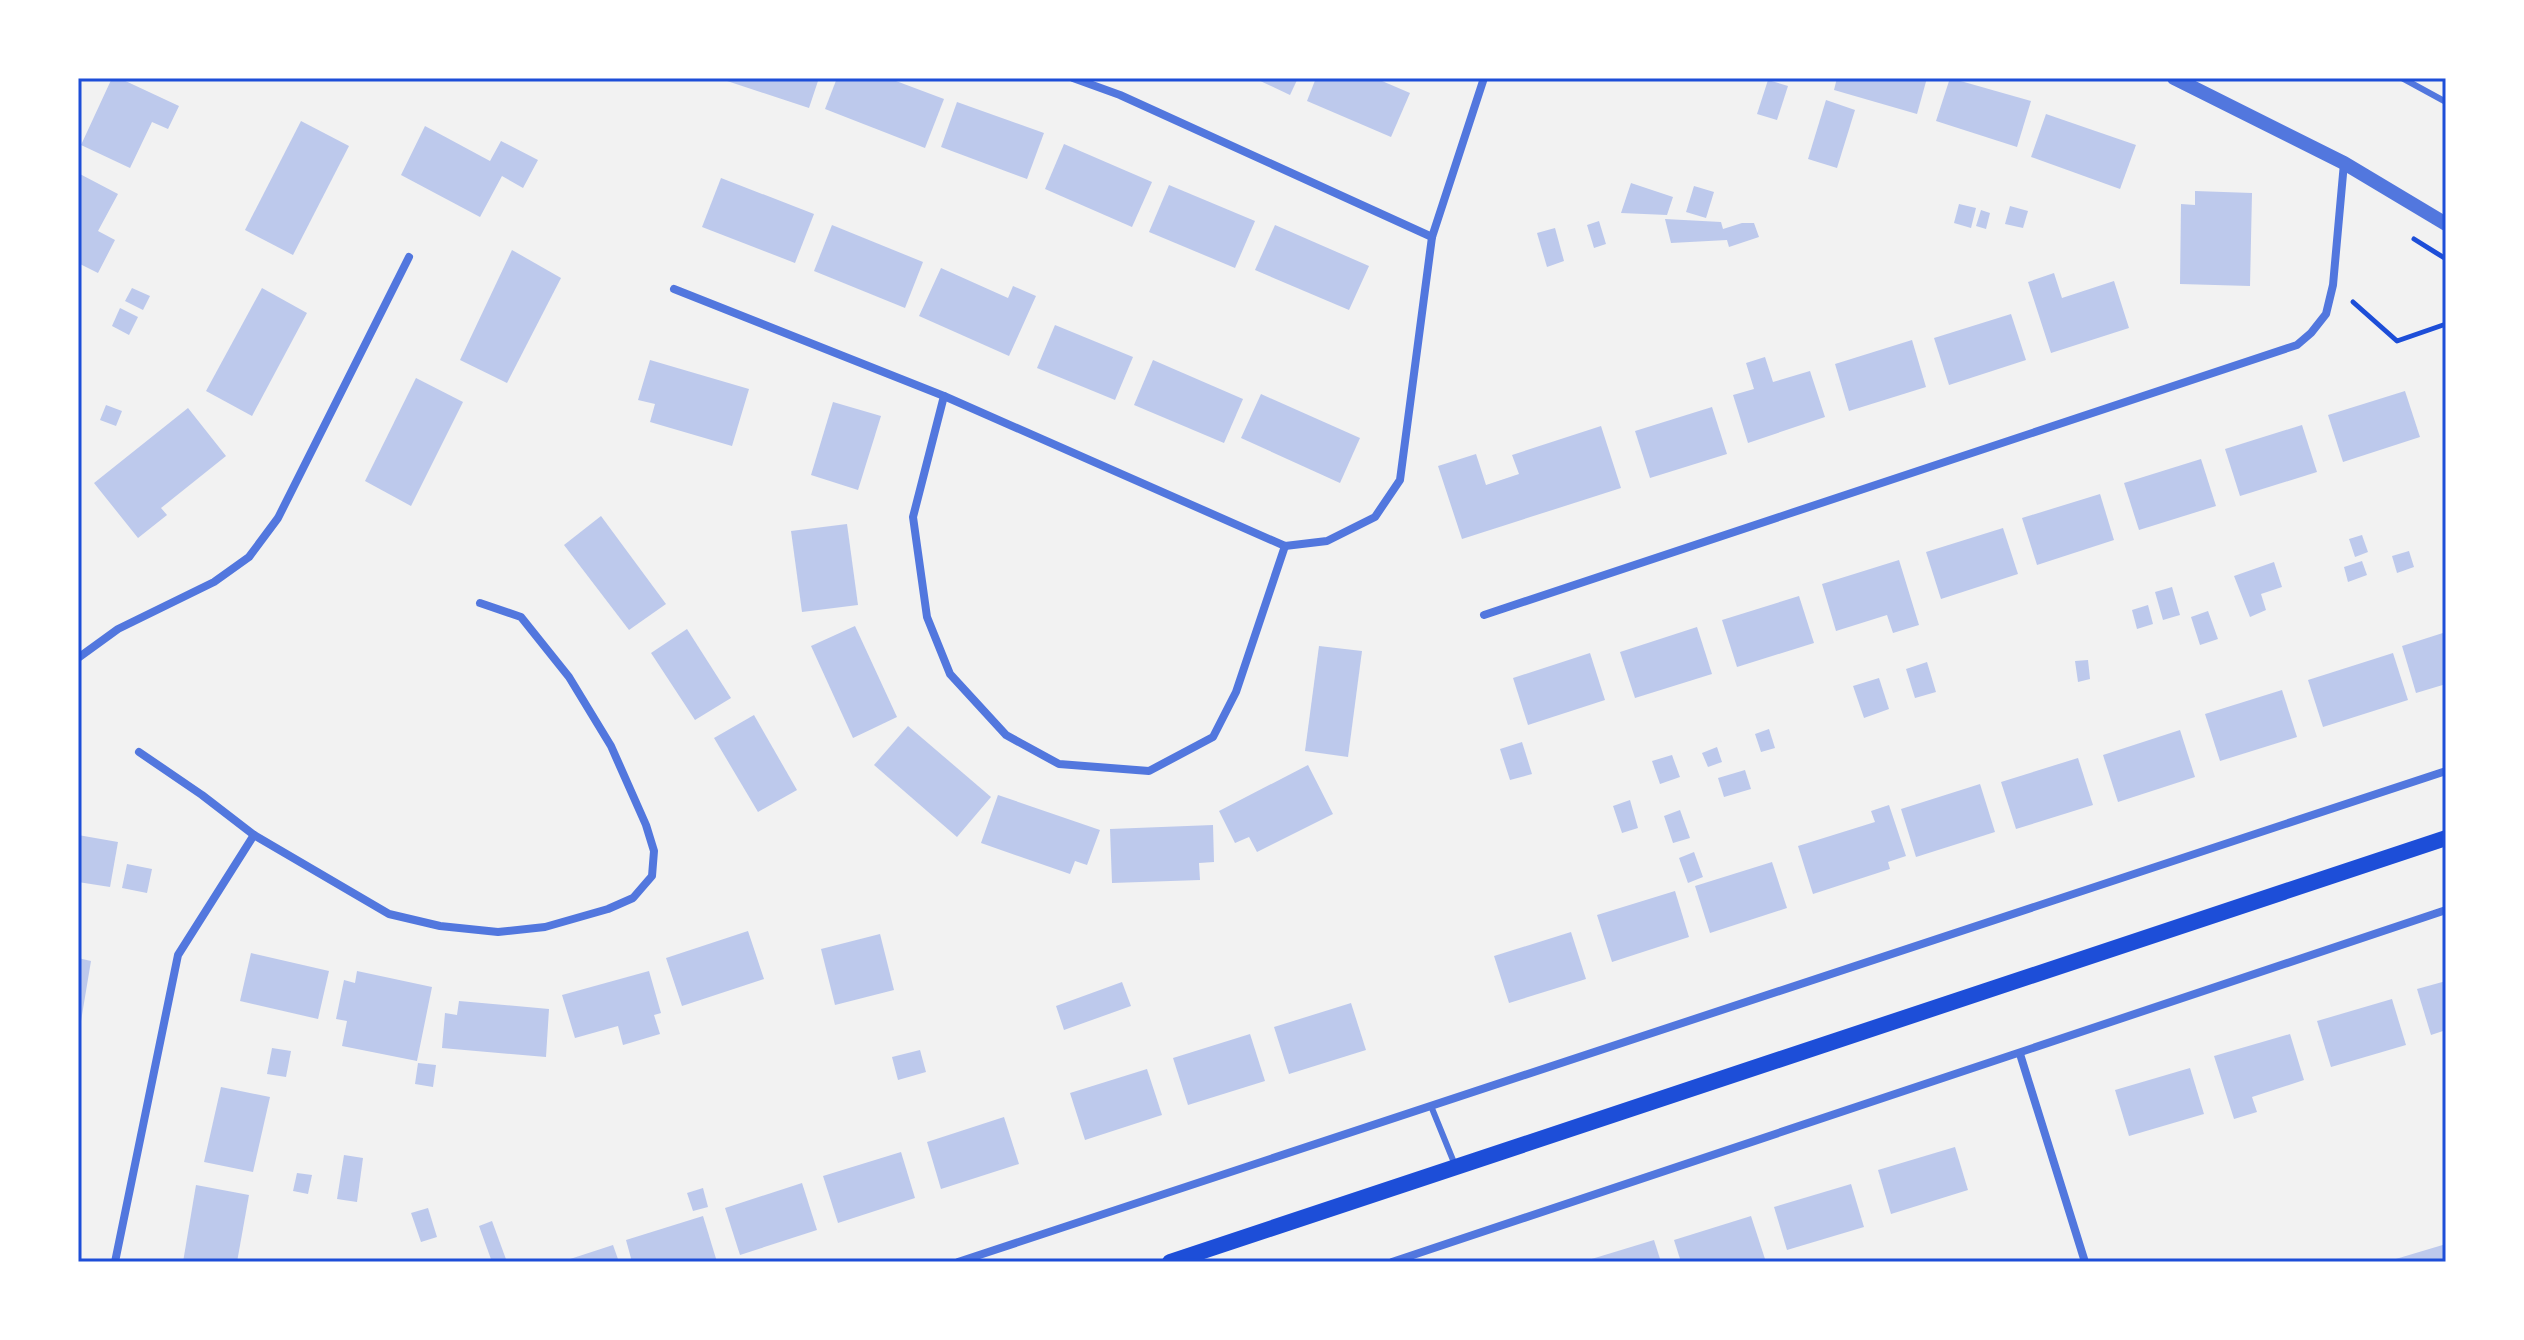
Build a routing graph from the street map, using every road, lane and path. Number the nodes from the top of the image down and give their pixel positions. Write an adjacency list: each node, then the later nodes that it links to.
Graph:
1 (1073, 78): 9 (street)
2 (1484, 78): 9 (street)
3 (2174, 78): 5 (street)
4 (2402, 78): 6 (lane)
5 (2196, 82): 7 (street)
6 (2446, 102)
7 (2344, 163): 8 (street); 11 (street)
8 (2446, 224)
9 (1432, 237): 15 (street)
10 (409, 257): 18 (street)
11 (2333, 285): 13 (path); 17 (street)
12 (674, 289): 14 (street)
13 (2446, 324)
14 (944, 396): 15 (street); 15 (street)
15 (1285, 546)
16 (480, 603): 21 (street)
17 (1484, 615)
18 (78, 658)
19 (139, 752): 21 (street)
20 (2446, 771): 25 (street)
21 (254, 835): 27 (street)
22 (2446, 838): 26 (main road)
23 (2446, 910): 24 (street)
24 (2020, 1054): 30 (street); 31 (street)
25 (1431, 1106): 26 (lane); 28 (street)
26 (1456, 1168): 29 (main road)
27 (115, 1262)
28 (958, 1262)
29 (1170, 1262)
30 (1392, 1262)
31 (2085, 1262)

